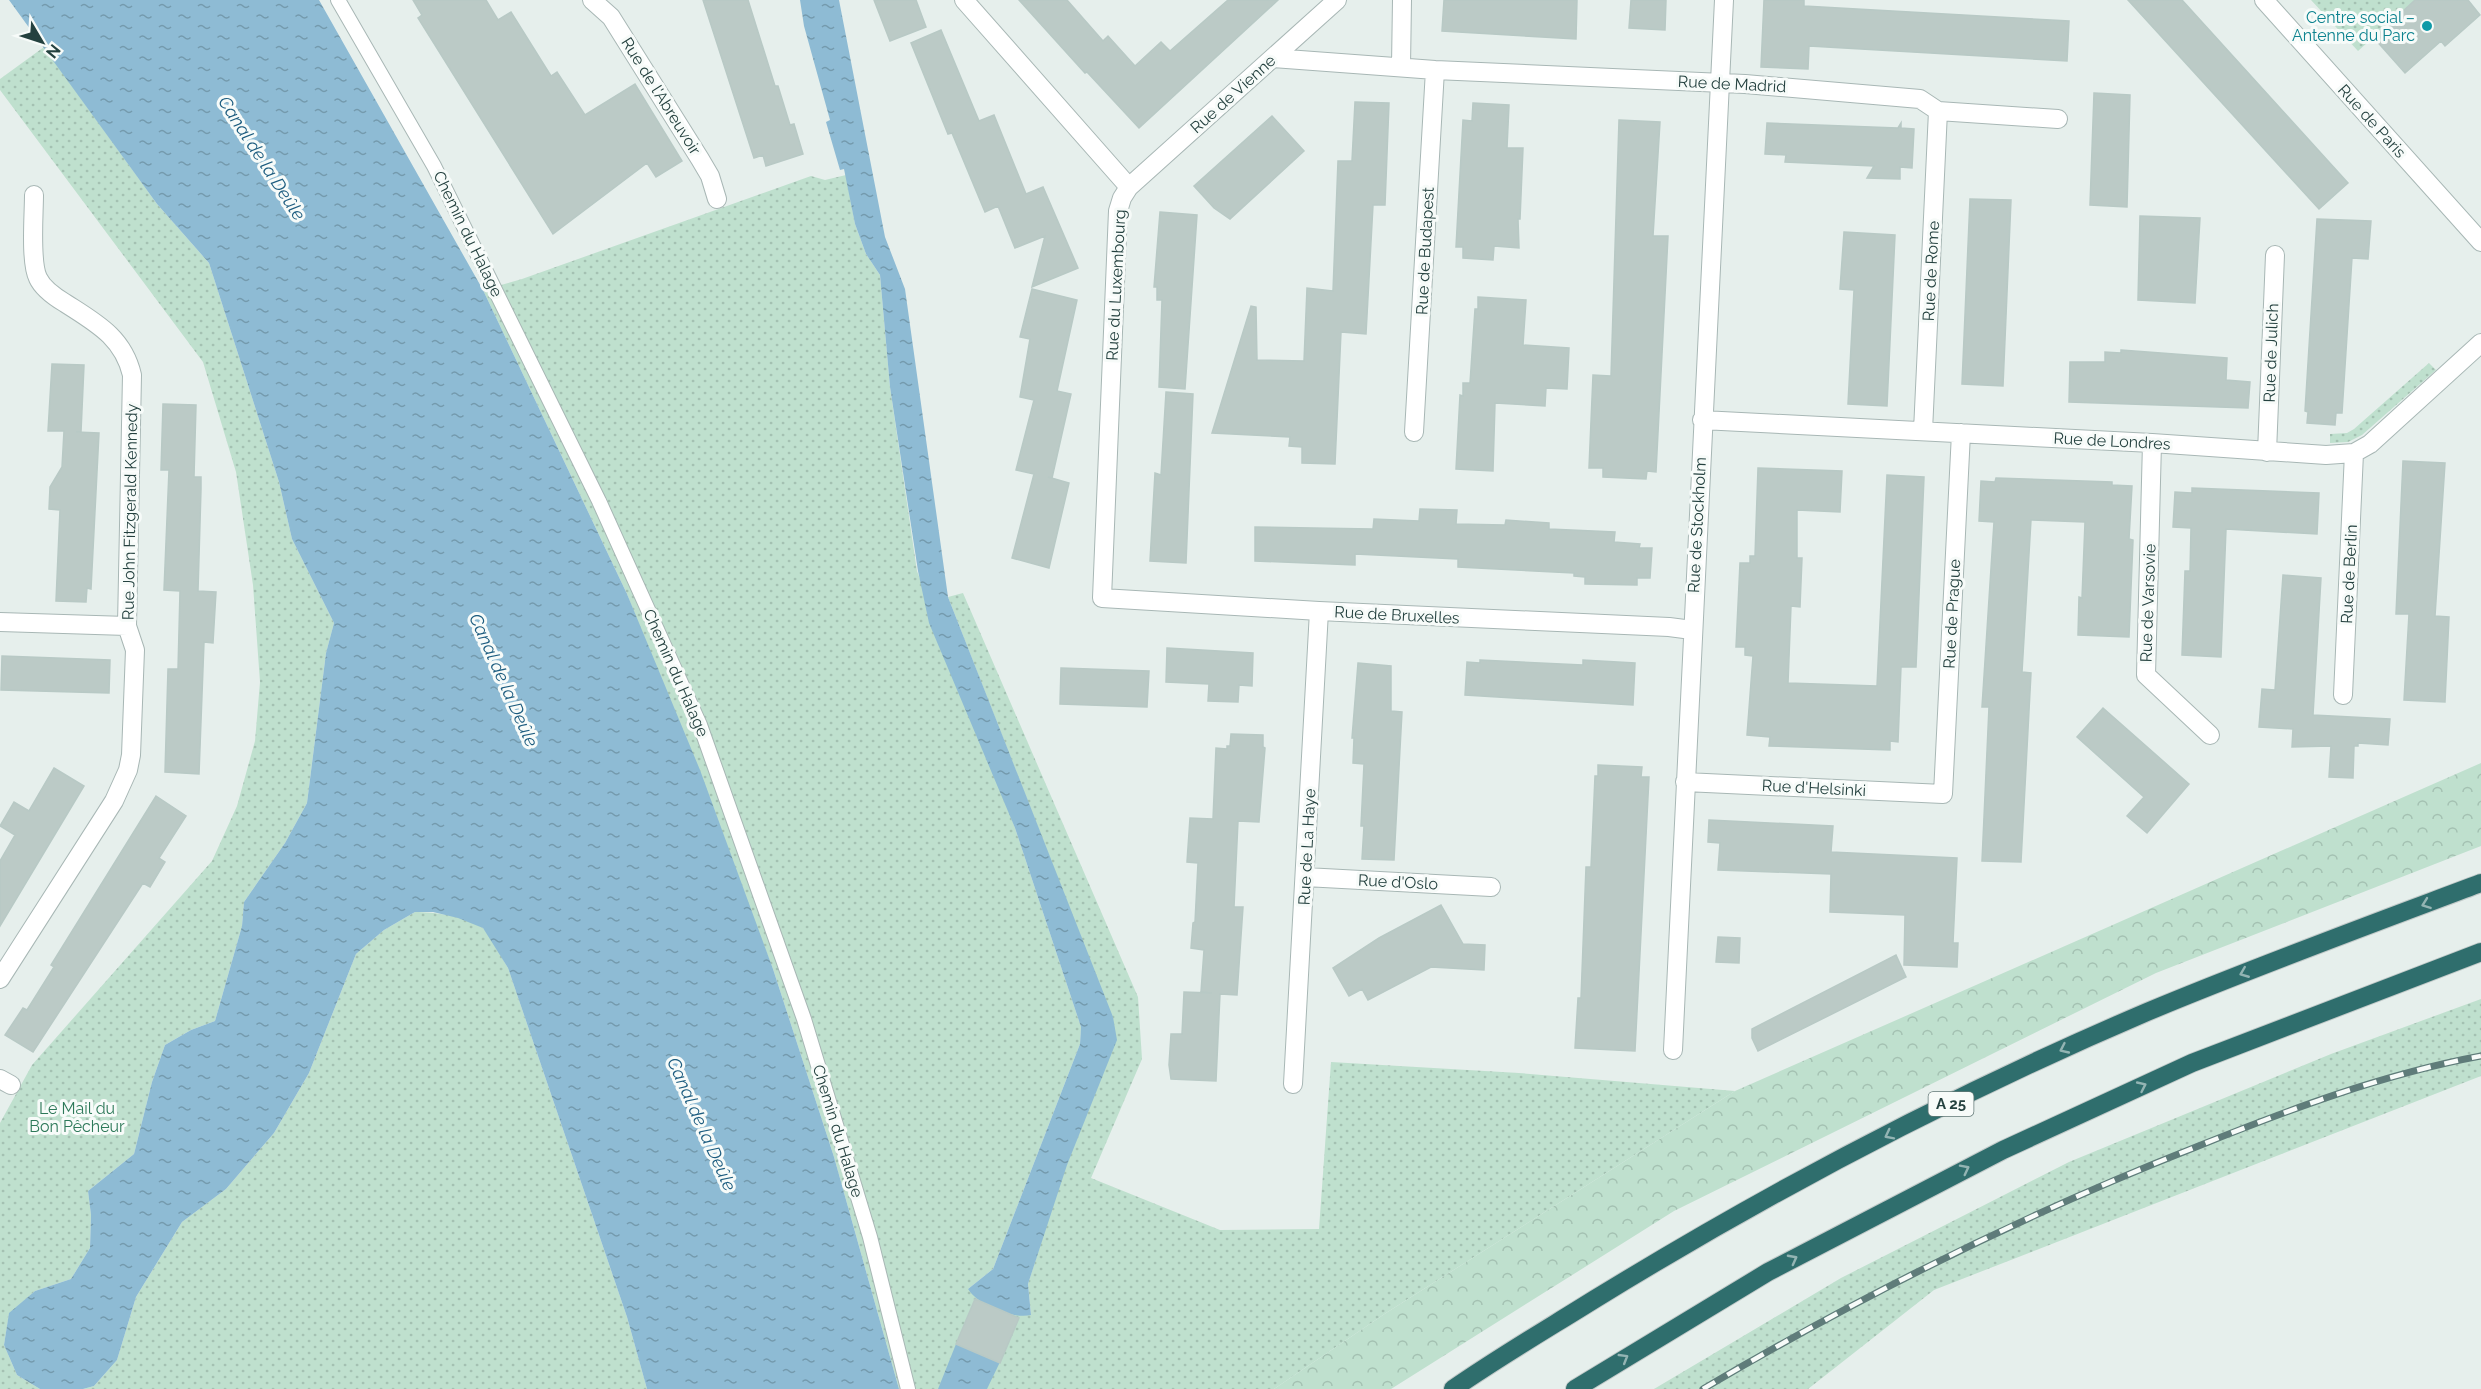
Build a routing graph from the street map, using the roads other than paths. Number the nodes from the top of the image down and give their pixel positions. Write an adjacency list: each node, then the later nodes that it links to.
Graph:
1 (338, 0): 43 (lane, Chemin du Halage)
2 (592, 0): 16 (street, Rue de l'Abreuvoir)
3 (964, 0): 14 (street, Rue du Luxembourg)
4 (1337, 0): 8 (street, Rue de Vienne)
5 (1401, 0): 9 (street)
6 (1724, 0): 11 (street, Rue de Stockholm)
7 (2264, 0): 17 (street, Rue de Paris)
8 (1273, 58): 9 (street, Rue de Madrid); 14 (street, Rue de Vienne)
9 (1401, 66): 10 (street, Rue de Madrid)
10 (1435, 70): 11 (street, Rue de Madrid); 22 (street, Rue de Budapest)
11 (1720, 82): 12 (street, Rue de Madrid); 20 (street, Rue de Stockholm)
12 (1938, 111): 13 (street, Rue de Madrid); 21 (street, Rue de Rome)
13 (2058, 119)
14 (1129, 187): 27 (street, Rue du Luxembourg)
15 (34, 195): 30 (street, Rue John Fitzgerald Kennedy)
16 (717, 199)
17 (2481, 242)
18 (2275, 255): 25 (street, Rue de Julich)
19 (2481, 343): 26 (street)
20 (1702, 420): 21 (street, Rue de Londres); 31 (street, Rue de Stockholm)
21 (1923, 431): 23 (street, Rue de Londres)
22 (1414, 432)
23 (1961, 433): 24 (street, Rue de Londres); 35 (street, Rue de Prague)
24 (2152, 442): 25 (street, Rue de Londres); 33 (street, Rue de Varsovie)
25 (2267, 452): 26 (street, Rue de Londres)
26 (2354, 453): 32 (street, Rue de Berlin)
27 (1102, 598): 28 (street, Rue de Bruxelles)
28 (1319, 611): 31 (street, Rue de Bruxelles); 36 (street, Rue de La Haye)
29 (0, 622): 30 (street)
30 (127, 626): 40 (street, Rue John Fitzgerald Kennedy)
31 (1692, 630): 34 (street, Rue de Stockholm)
32 (2343, 695)
33 (2210, 735)
34 (1685, 782): 35 (street, Rue d'Helsinki); 41 (street, Rue de Stockholm)
35 (1943, 794)
36 (1305, 877): 38 (street, Rue d'Oslo); 42 (street, Rue de La Haye)
37 (2481, 883): 44 (highway, A 25, one-way to 44)
38 (1491, 887)
39 (2481, 952): 45 (highway, one-way to 39)
40 (0, 979)
41 (1673, 1050)
42 (1293, 1084)
43 (908, 1389)
44 (1453, 1389)
45 (1575, 1389)

